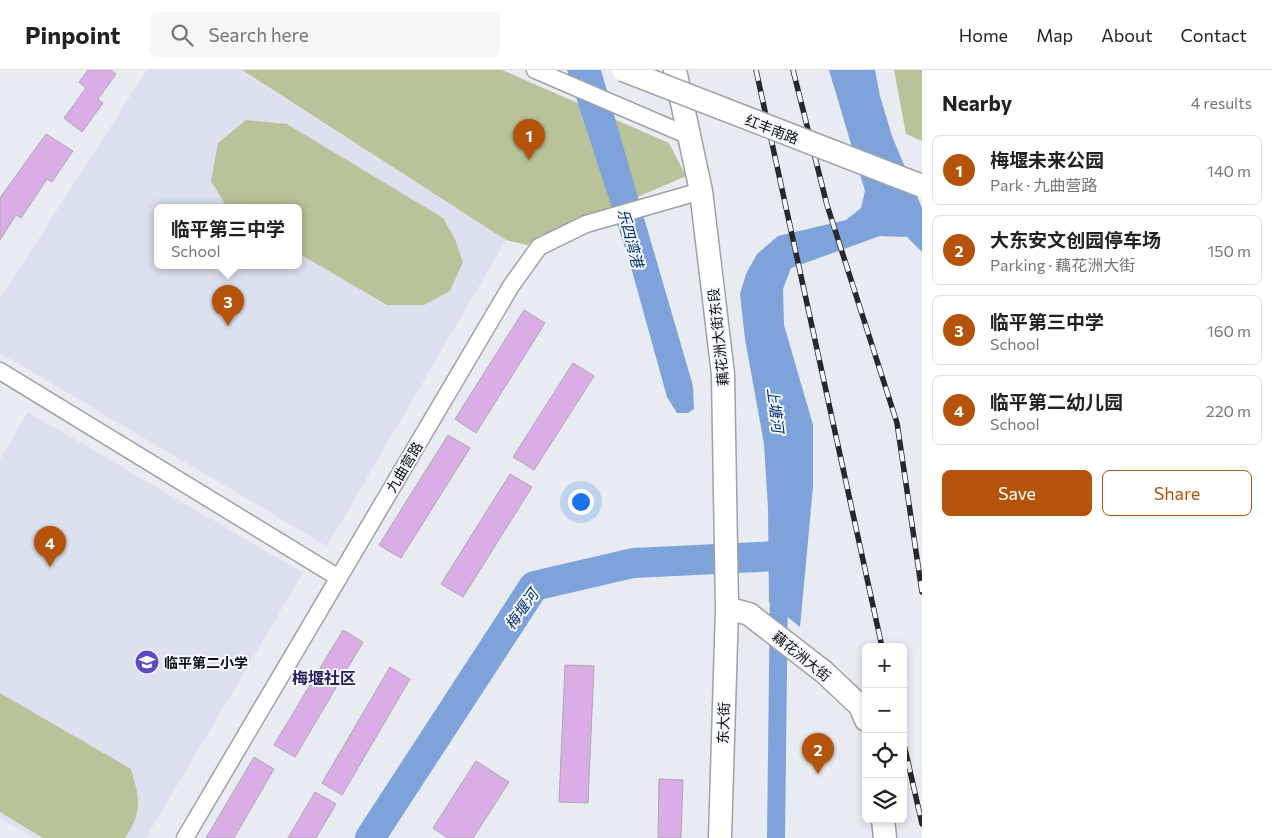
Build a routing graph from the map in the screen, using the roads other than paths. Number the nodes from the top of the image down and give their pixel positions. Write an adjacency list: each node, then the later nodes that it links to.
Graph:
1 (535, 70): 4 (street)
2 (623, 70): 5 (street, 红丰南路, bridge)
3 (675, 70): 4 (street, 藕花洲大街东段)
4 (689, 136): 6 (street, 藕花洲大街东段)
5 (922, 186)
6 (701, 190): 8 (street, 九曲营路); 9 (street, 藕花洲大街东段)
7 (0, 371): 8 (street)
8 (339, 578): 12 (street, 九曲营路)
9 (726, 608): 10 (street, 藕花洲大街); 13 (street, 东大街)
10 (862, 711)
11 (883, 823): 14 (street)
12 (185, 838)
13 (720, 838)
14 (885, 838)

